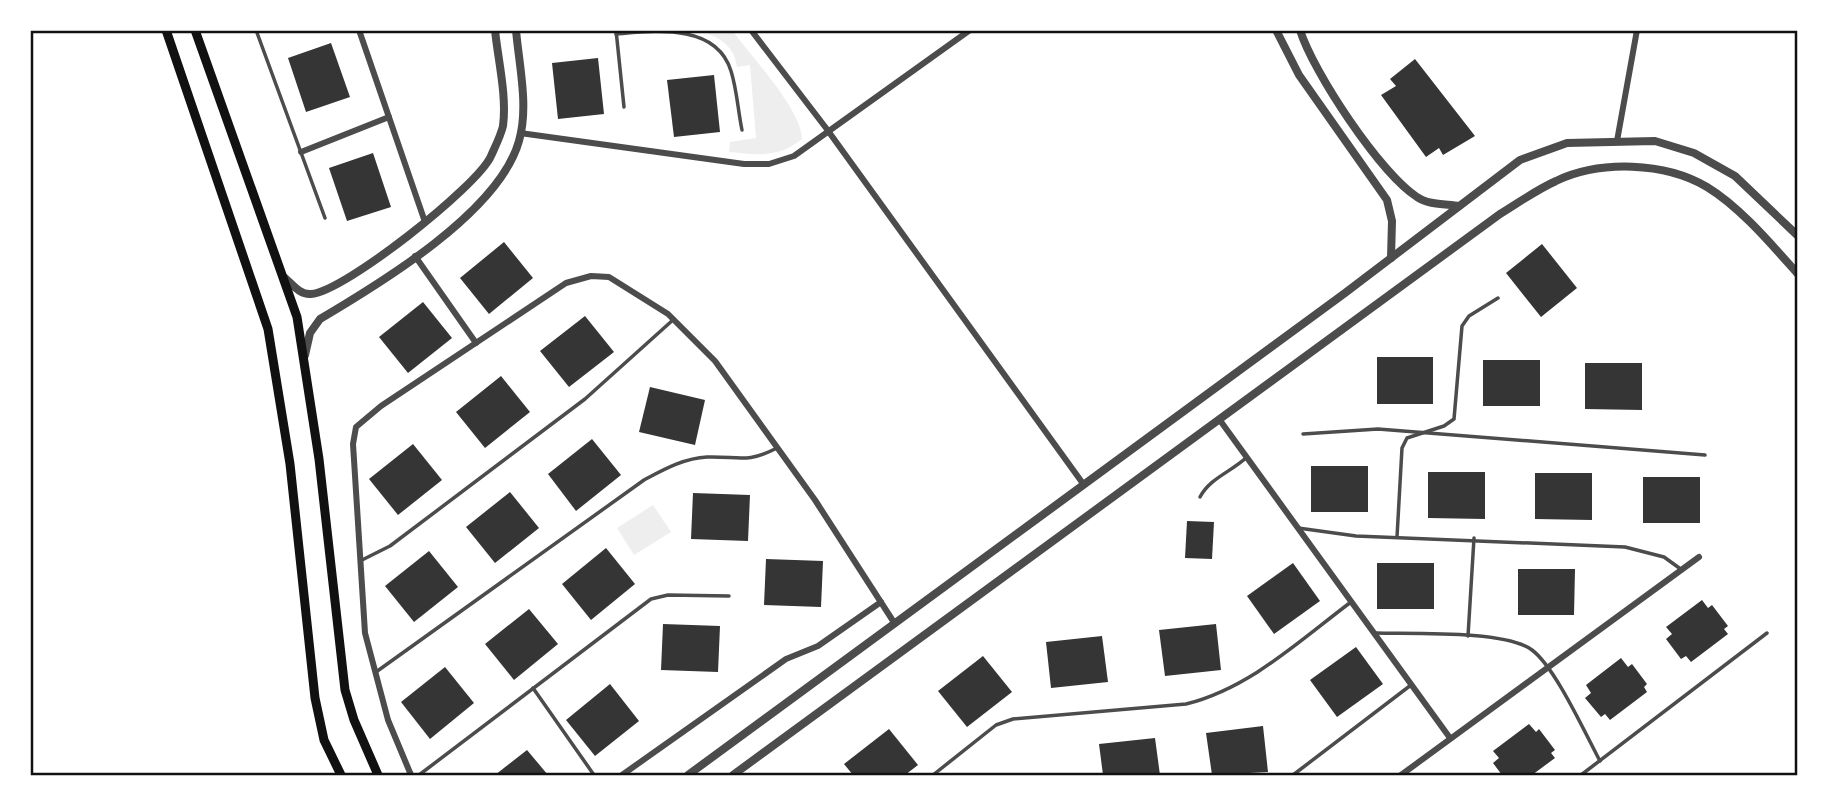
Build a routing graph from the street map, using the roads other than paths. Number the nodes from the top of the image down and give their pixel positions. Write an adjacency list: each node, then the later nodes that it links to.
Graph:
1 (166, 30): 59 (main road)
2 (195, 30): 27 (main road)
3 (256, 30): 19 (lane)
4 (359, 30): 14 (street)
5 (495, 30): 22 (street)
6 (516, 30): 16 (street)
7 (751, 30): 17 (street)
8 (970, 30): 17 (street)
9 (1276, 30): 25 (street)
10 (1300, 30): 20 (street)
11 (1637, 30): 18 (street)
12 (616, 32): 13 (lane); 15 (lane)
13 (624, 107)
14 (389, 117): 19 (street); 22 (street)
15 (741, 130)
16 (520, 133): 17 (street); 24 (street)
17 (829, 133): 38 (street)
18 (1617, 141): 20 (street); 23 (street)
19 (301, 152): 21 (lane)
20 (1459, 206): 25 (street)
21 (325, 218)
22 (425, 222): 27 (street)
23 (1797, 234)
24 (415, 256): 30 (street); 31 (street)
25 (1391, 258): 38 (street)
26 (1797, 272): 32 (street)
27 (285, 278): 31 (main road)
28 (1498, 298): 34 (lane)
29 (674, 319): 30 (street); 35 (street); 44 (lane)
30 (476, 343): 44 (street)
31 (305, 355): 60 (main road)
32 (1219, 419): 37 (street); 66 (street)
33 (1303, 434): 34 (lane)
34 (1417, 434): 36 (lane); 41 (lane)
35 (778, 448): 48 (street); 54 (lane)
36 (1705, 455)
37 (1247, 457): 39 (lane); 40 (street)
38 (1084, 485): 49 (street)
39 (1200, 497)
40 (1298, 528): 41 (lane); 47 (street)
41 (1396, 537): 42 (lane)
42 (1474, 538): 45 (lane); 52 (lane)
43 (1699, 557): 45 (street)
44 (360, 561): 54 (street)
45 (1682, 570): 53 (street)
46 (729, 596): 56 (lane)
47 (1351, 602): 50 (street); 67 (lane)
48 (881, 603): 49 (street); 64 (street)
49 (895, 624): 65 (street)
50 (1374, 633): 52 (lane); 55 (street)
51 (1767, 633): 58 (lane)
52 (1468, 636): 53 (lane)
53 (1547, 667): 57 (street); 58 (lane)
54 (375, 672): 61 (street)
55 (1411, 685): 57 (street); 68 (lane)
56 (533, 688): 62 (lane); 63 (lane)
57 (1450, 738): 69 (street)
58 (1600, 761): 70 (lane)
59 (341, 775)
60 (378, 775)
61 (411, 775)
62 (419, 775)
63 (594, 775)
64 (622, 775)
65 (688, 775)
66 (733, 775)
67 (933, 775)
68 (1293, 775)
69 (1401, 775)
70 (1581, 775)

